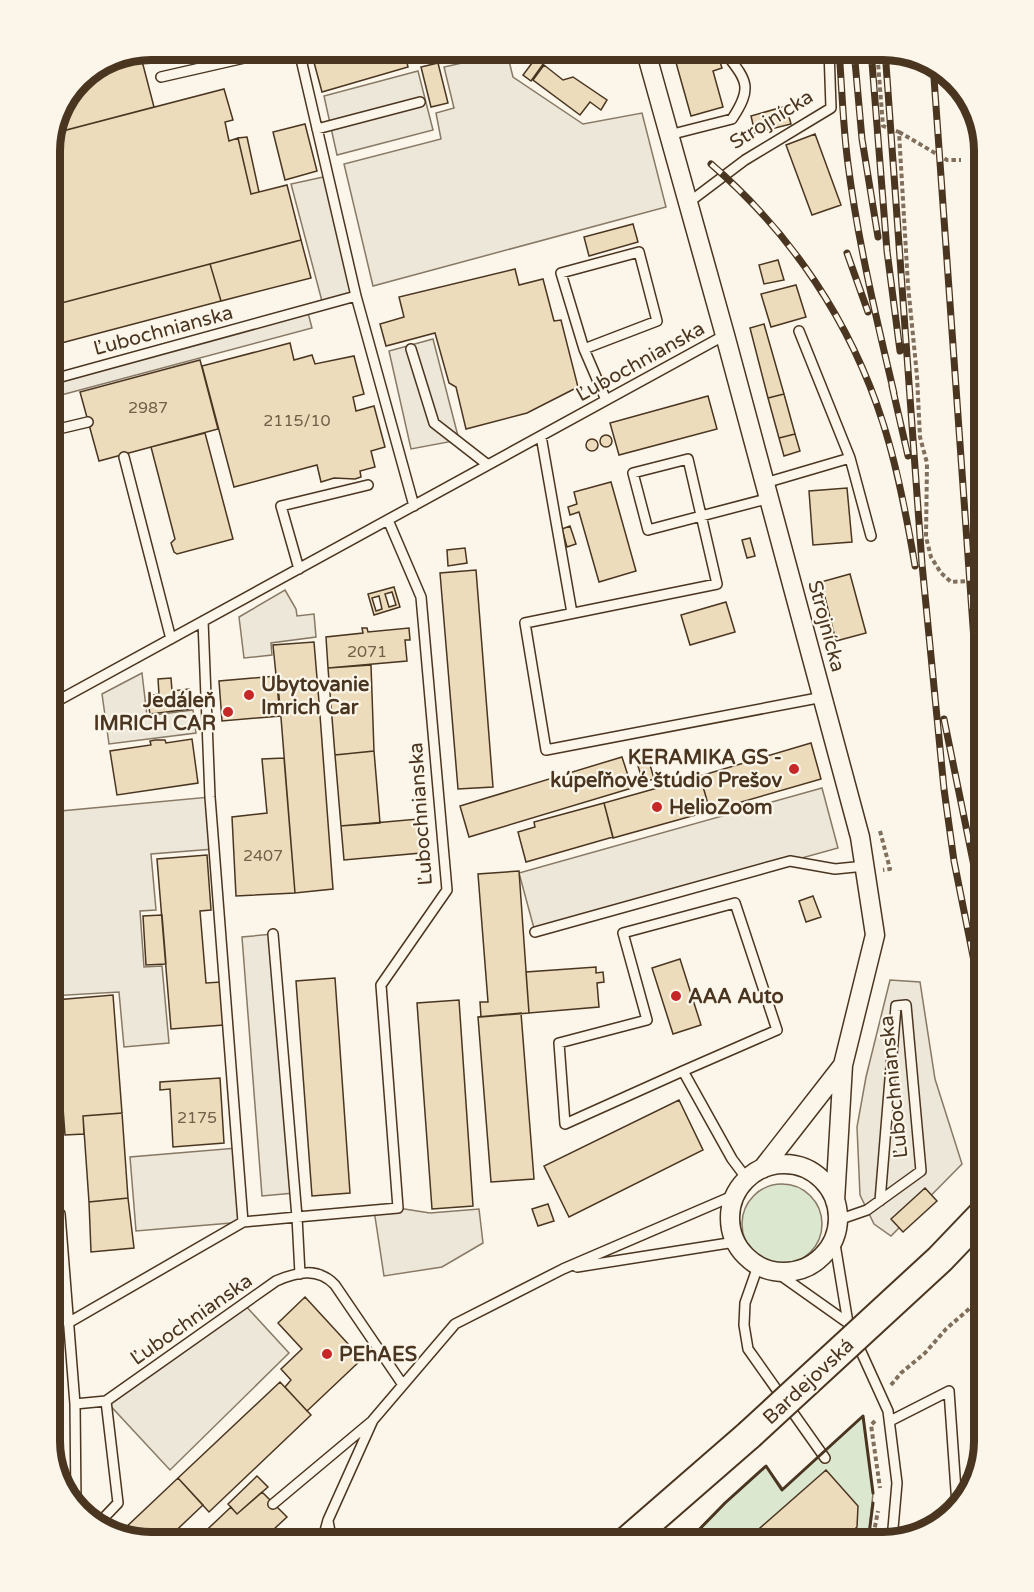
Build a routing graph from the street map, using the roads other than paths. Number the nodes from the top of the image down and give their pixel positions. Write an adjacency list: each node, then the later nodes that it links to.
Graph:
1 (235, 60): 6 (lane)
2 (301, 60): 8 (lane)
3 (648, 60): 9 (street, Strojnícka)
4 (731, 60): 9 (lane)
5 (829, 60): 10 (lane, Strojnícka)
6 (161, 77)
7 (420, 102): 8 (lane)
8 (317, 129): 11 (lane)
9 (669, 135): 10 (street, Strojnícka)
10 (688, 203): 13 (street, Strojnícka)
11 (356, 296): 16 (lane, Ľubochnianska); 26 (lane)
12 (799, 331): 22 (lane)
13 (725, 335): 17 (lane, Ľubochnianska); 25 (street, Strojnícka)
14 (411, 349): 23 (lane)
15 (584, 349): 15 (lane); 17 (lane)
16 (60, 377)
17 (606, 400): 20 (lane, Ľubochnianska)
18 (88, 422): 19 (lane)
19 (60, 429)
20 (541, 436): 23 (lane, Ľubochnianska); 31 (lane)
21 (124, 457): 33 (lane)
22 (850, 458): 25 (lane); 29 (lane)
23 (488, 465): 26 (lane, Ľubochnianska)
24 (368, 485): 30 (lane)
25 (767, 491): 27 (lane); 34 (street, Strojnícka)
26 (414, 506): 28 (lane, Ľubochnianska)
27 (702, 516): 27 (lane); 31 (lane)
28 (388, 520): 30 (lane, Ľubochnianska); 46 (lane, Ľubochnianska)
29 (871, 536)
30 (299, 569): 32 (lane, Ľubochnianska)
31 (572, 613): 34 (lane)
32 (203, 621): 33 (lane, Ľubochnianska); 48 (lane)
33 (171, 639): 35 (lane, Ľubochnianska)
34 (823, 697): 36 (street, Strojnícka)
35 (60, 700)
36 (865, 866): 37 (lane); 39 (street, Strojnícka)
37 (535, 932)
38 (273, 934): 46 (lane)
39 (843, 1065): 41 (street); 43 (street)
40 (683, 1071): 40 (lane); 41 (lane)
41 (754, 1174): 42 (street); 43 (street)
42 (735, 1195): 51 (street); 53 (lane)
43 (835, 1201): 47 (street)
44 (880, 1201): 44 (lane, Ľubochnianska); 47 (lane, Ľubochnianska)
45 (60, 1214): 56 (lane)
46 (297, 1217): 48 (lane, Ľubochnianska); 55 (lane)
47 (838, 1220): 50 (street)
48 (243, 1222): 56 (lane)
49 (974, 1223): 72 (main road, Bardejovská, bridge)
50 (834, 1238): 54 (street); 57 (lane)
51 (735, 1242): 52 (street); 53 (lane)
52 (758, 1266): 54 (street); 63 (lane)
53 (563, 1269): 58 (lane)
54 (776, 1272): 57 (lane)
55 (300, 1274): 58 (lane, Ľubochnianska); 59 (lane, Ľubochnianska)
56 (68, 1323): 60 (lane)
57 (848, 1323): 62 (lane)
58 (403, 1385): 61 (lane)
59 (106, 1401): 60 (lane); 67 (lane)
60 (75, 1404): 64 (lane)
61 (373, 1420): 66 (lane); 68 (lane)
62 (890, 1421): 65 (lane); 69 (lane)
63 (825, 1458)
64 (76, 1492)
65 (956, 1494)
66 (273, 1504)
67 (103, 1518)
68 (328, 1520): 70 (lane); 71 (lane)
69 (893, 1531)
70 (325, 1532)
71 (330, 1532)
72 (637, 1532)

